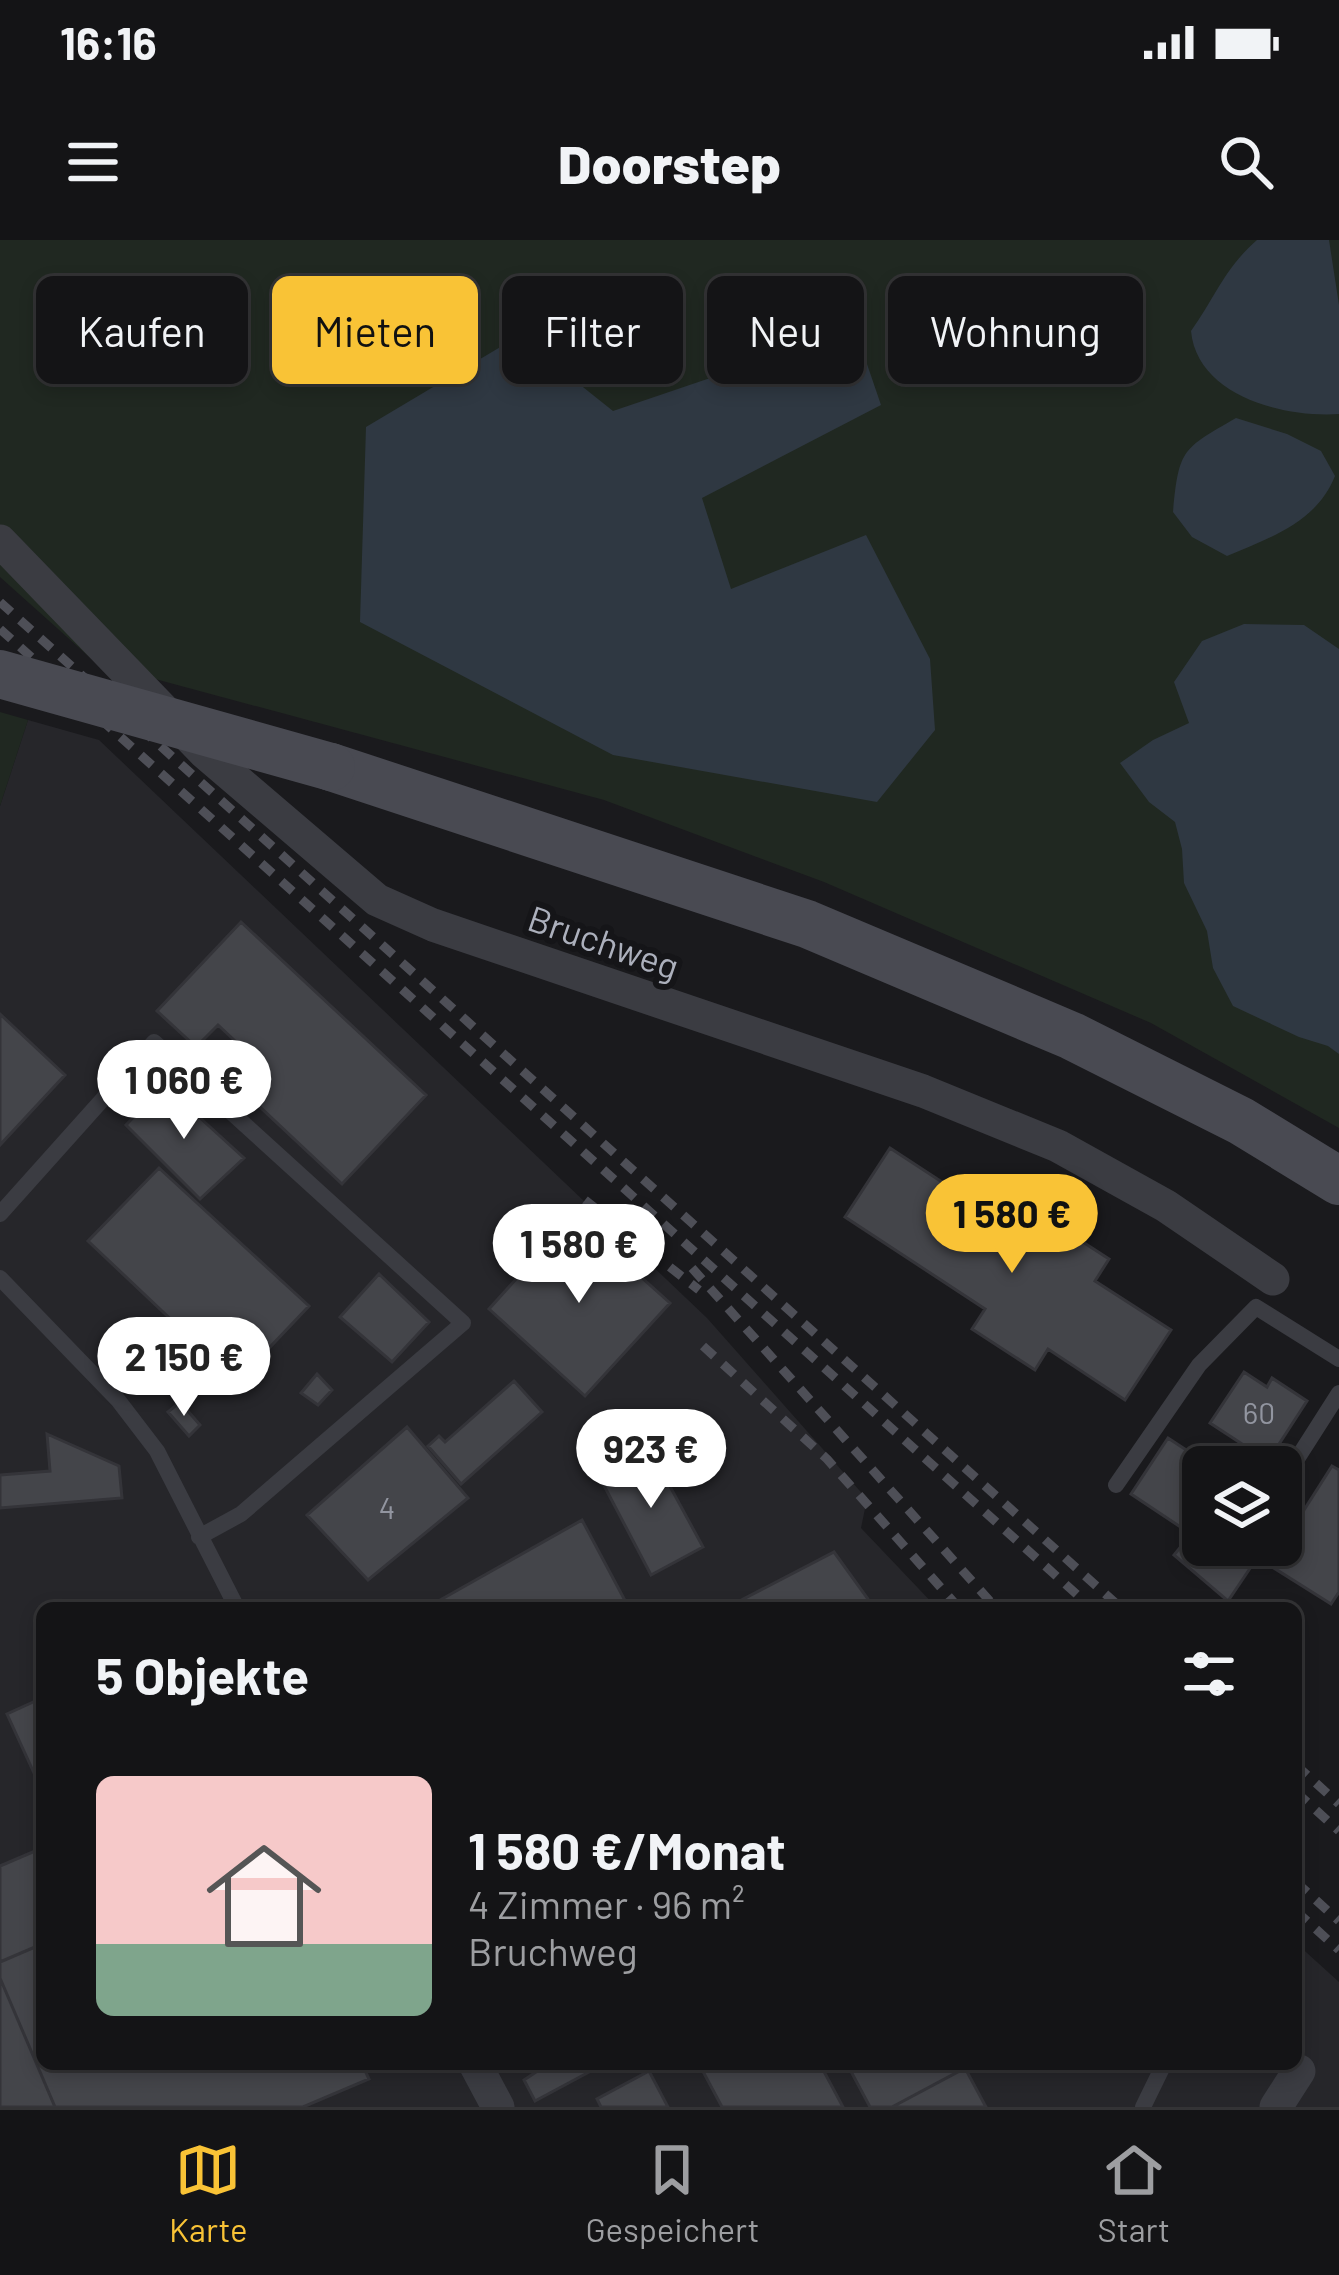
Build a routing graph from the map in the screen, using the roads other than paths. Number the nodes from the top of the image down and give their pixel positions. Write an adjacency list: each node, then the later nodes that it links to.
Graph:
1 (0, 541): 6 (street, Bruchweg)
2 (0, 674): 3 (main road, bridge)
3 (1339, 1180)
4 (0, 1214): 11 (lane)
5 (0, 1277): 11 (lane)
6 (1264, 1293): 7 (lane); 10 (lane)
7 (1339, 1359)
8 (1339, 1393): 9 (lane)
9 (1302, 1451)
10 (1116, 1486)
11 (199, 1537): 12 (lane)
12 (233, 1602)
13 (478, 2070): 16 (street)
14 (1161, 2070): 17 (lane)
15 (1299, 2071): 18 (street)
16 (498, 2107)
17 (1143, 2107)
18 (1276, 2107)

